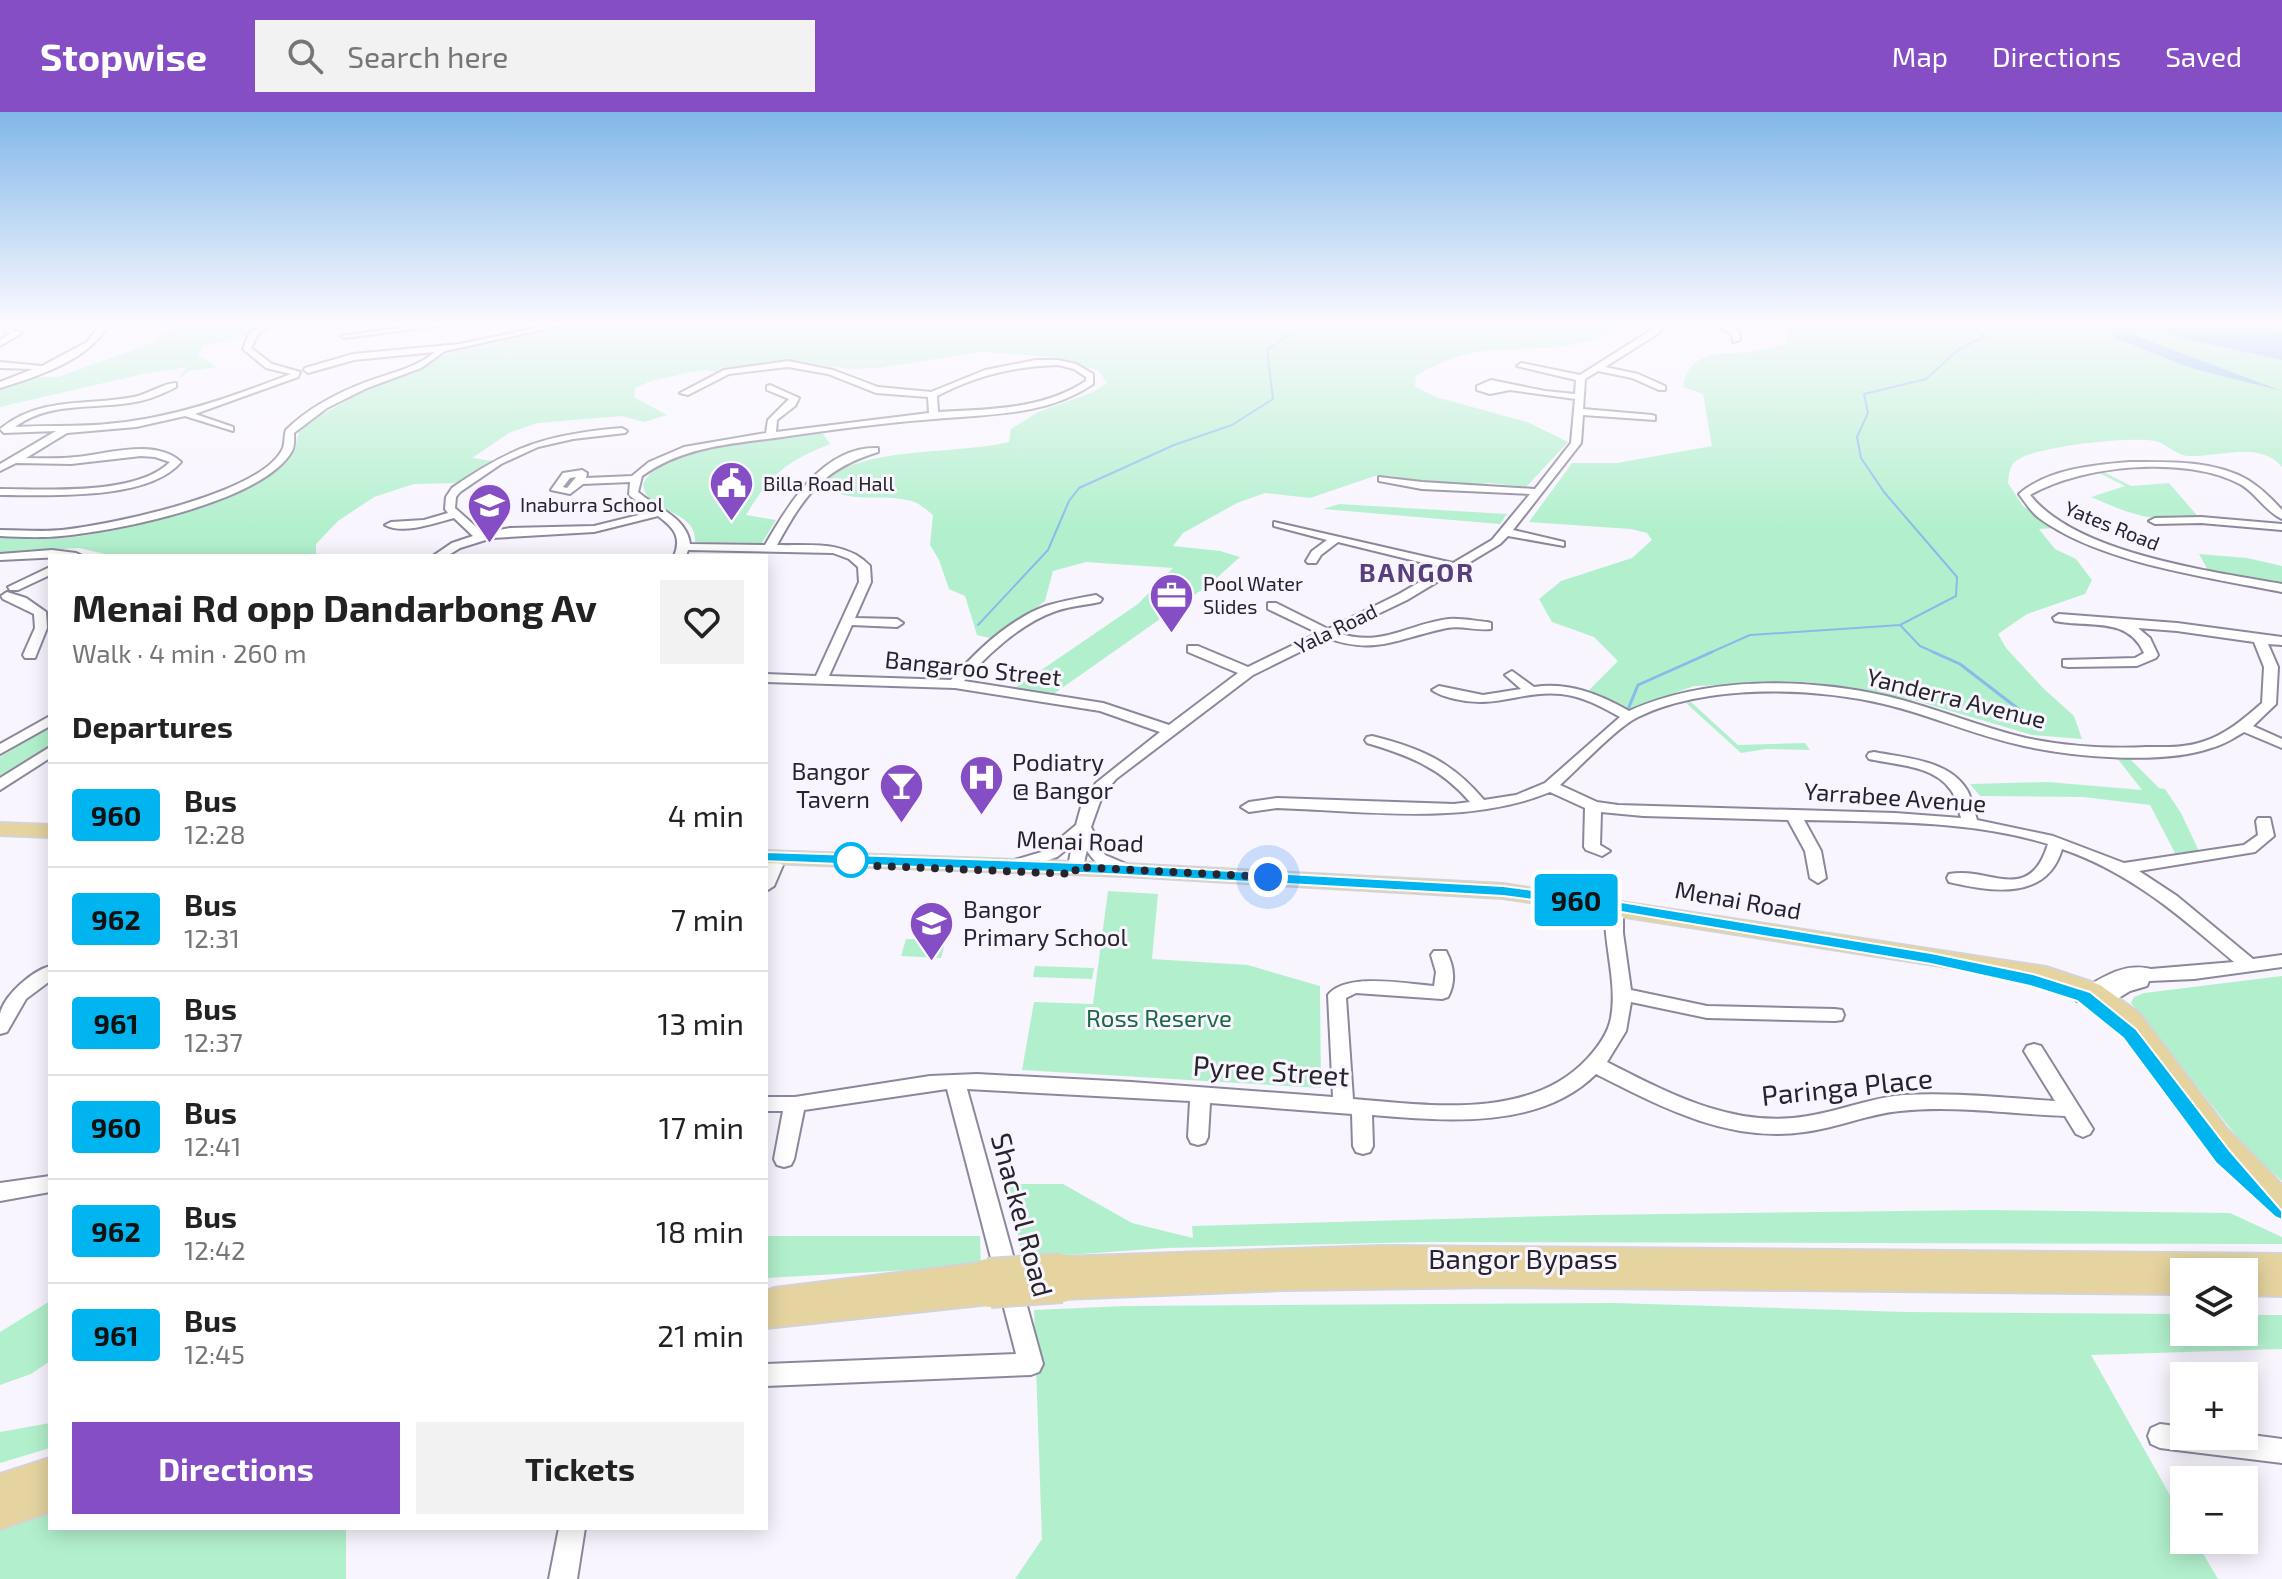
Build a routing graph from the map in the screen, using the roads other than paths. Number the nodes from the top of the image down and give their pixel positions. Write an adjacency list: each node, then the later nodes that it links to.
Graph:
1 (158, 390): 19 (street)
2 (251, 390): 15 (street)
3 (355, 390): 39 (street)
4 (690, 390): 11 (street)
5 (776, 390): 22 (street)
6 (881, 390): 12 (street)
7 (944, 390): 12 (street)
8 (1081, 390): 16 (street)
9 (1534, 390): 13 (street)
10 (1580, 390): 13 (street, Yala Road)
11 (685, 393)
12 (932, 395): 16 (street)
13 (1579, 397): 14 (street, Yala Road)
14 (1580, 412): 17 (street); 30 (street, Yala Road)
15 (189, 415): 18 (street); 20 (street)
16 (934, 416): 22 (street)
17 (1653, 418)
18 (230, 429)
19 (2, 430): 20 (street)
20 (62, 430): 24 (street)
21 (622, 431): 32 (street)
22 (771, 435): 26 (street)
23 (874, 450): 43 (street)
24 (14, 460): 25 (street); 29 (street)
25 (0, 468)
26 (635, 479): 28 (street); 31 (street)
27 (1383, 479): 30 (street)
28 (580, 481)
29 (0, 492)
30 (1537, 492): 38 (street, Yala Road)
31 (658, 513): 40 (street); 44 (street)
32 (453, 515): 36 (street); 40 (street)
33 (2282, 516): 51 (street, Yates Road)
34 (2155, 521): 37 (street)
35 (1278, 524): 41 (street)
36 (391, 525)
37 (2282, 527)
38 (1506, 532): 42 (street); 49 (street, Yala Road)
39 (0, 533)
40 (480, 536): 46 (street)
41 (1334, 540): 48 (street); 49 (street)
42 (1560, 544)
43 (770, 547): 44 (street); 56 (street)
44 (682, 552)
45 (60, 554): 47 (street)
46 (443, 554)
47 (0, 557)
48 (1312, 561)
49 (1455, 567): 60 (street, Yala Road)
50 (48, 572): 52 (street)
51 (2282, 588)
52 (5, 592): 64 (street)
53 (1096, 599): 70 (street)
54 (1272, 606): 60 (street)
55 (2059, 618): 59 (street)
56 (847, 621): 57 (street); 69 (street)
57 (897, 623)
58 (1487, 626): 60 (street)
59 (2128, 626): 61 (street); 65 (street)
60 (1329, 633): 66 (street, Yala Road)
61 (2260, 640): 62 (street); 75 (street, Yanderra Avenue)
62 (2282, 641)
63 (1193, 649): 66 (street)
64 (30, 655)
65 (2068, 663)
66 (1248, 672): 76 (street, Yala Road)
67 (1512, 675): 72 (street)
68 (768, 678): 69 (street, Bangaroo Street)
69 (821, 679): 70 (street, Bangaroo Street)
70 (955, 684): 76 (street, Bangaroo Street)
71 (1439, 690): 72 (street)
72 (1530, 690): 73 (street)
73 (1629, 716): 75 (street, Yanderra Avenue); 83 (street, Yanderra Avenue)
74 (48, 721): 79 (street)
75 (2244, 727): 78 (street)
76 (1172, 731): 90 (street, Yala Road)
77 (1372, 740): 84 (street)
78 (2282, 744)
79 (0, 750)
80 (48, 752): 82 (street)
81 (1874, 756): 89 (street)
82 (0, 785)
83 (1550, 786): 84 (street, Yanderra Avenue); 85 (street, Yarrabee Avenue)
84 (1481, 806): 86 (street, Yanderra Avenue)
85 (1593, 806): 87 (street, Yarrabee Avenue); 96 (street)
86 (1249, 807)
87 (1793, 815): 89 (street, Yarrabee Avenue); 102 (street)
88 (2264, 821): 99 (street)
89 (1970, 822): 95 (street, Yarrabee Avenue)
90 (1083, 827): 98 (street); 100 (street, Yala Road); 101 (street)
91 (0, 829): 92 (main road)
92 (48, 831)
93 (0, 838): 94 (main road)
94 (48, 838)
95 (2056, 843): 99 (street, Yarrabee Avenue); 103 (street)
96 (1602, 851)
97 (771, 861): 98 (main road, Menai Road); 100 (main road, Menai Road)
98 (1010, 866): 100 (main road, Menai Road)
99 (2123, 868): 108 (street, Yarrabee Avenue)
100 (1076, 870): 101 (main road, Menai Road); 104 (main road, Menai Road)
101 (1125, 870): 104 (main road, Menai Road)
102 (1818, 878)
103 (1955, 878)
104 (1393, 884): 105 (main road, Menai Road)
105 (1615, 906): 110 (street, Pyree Street); 111 (main road, Menai Road)
106 (1440, 955): 120 (street)
107 (2282, 961): 108 (street)
108 (2250, 966): 111 (street)
109 (48, 974): 113 (street)
110 (1622, 994): 112 (street); 115 (street, Pyree Street)
111 (2094, 997): 126 (main road); 131 (main road)
112 (1835, 1015)
113 (0, 1027)
114 (2034, 1051): 121 (street)
115 (1595, 1065): 120 (street, Pyree Street); 121 (street, Paringa Place)
116 (955, 1081): 117 (street, Pyree Street); 119 (street, Pyree Street); 140 (street, Shackel Road)
117 (1200, 1094): 120 (street, Pyree Street); 123 (street)
118 (768, 1104): 119 (street, Pyree Street)
119 (795, 1104): 125 (street)
120 (1352, 1106): 124 (street)
121 (2071, 1109): 122 (street)
122 (2083, 1129)
123 (1198, 1137)
124 (1363, 1146)
125 (784, 1159)
126 (2246, 1167): 129 (main road); 130 (main road)
127 (48, 1184): 128 (street)
128 (1, 1193)
129 (2282, 1195)
130 (2282, 1202)
131 (2282, 1211)
132 (2282, 1266): 133 (main road, Bangor Bypass)
133 (1061, 1278): 134 (main road, Bangor Bypass); 135 (main road, Bangor Bypass, bridge)
134 (2170, 1282)
135 (989, 1283): 138 (main road, Bangor Bypass); 139 (main road, Bangor Bypass)
136 (2258, 1283): 137 (main road)
137 (2282, 1284)
138 (768, 1301)
139 (768, 1315)
140 (768, 1375)
141 (2160, 1436): 142 (street)
142 (2280, 1454)
143 (48, 1474): 144 (main road)
144 (0, 1490)
145 (48, 1497): 146 (main road)
146 (0, 1513)
147 (572, 1530): 148 (street)
148 (563, 1579)

